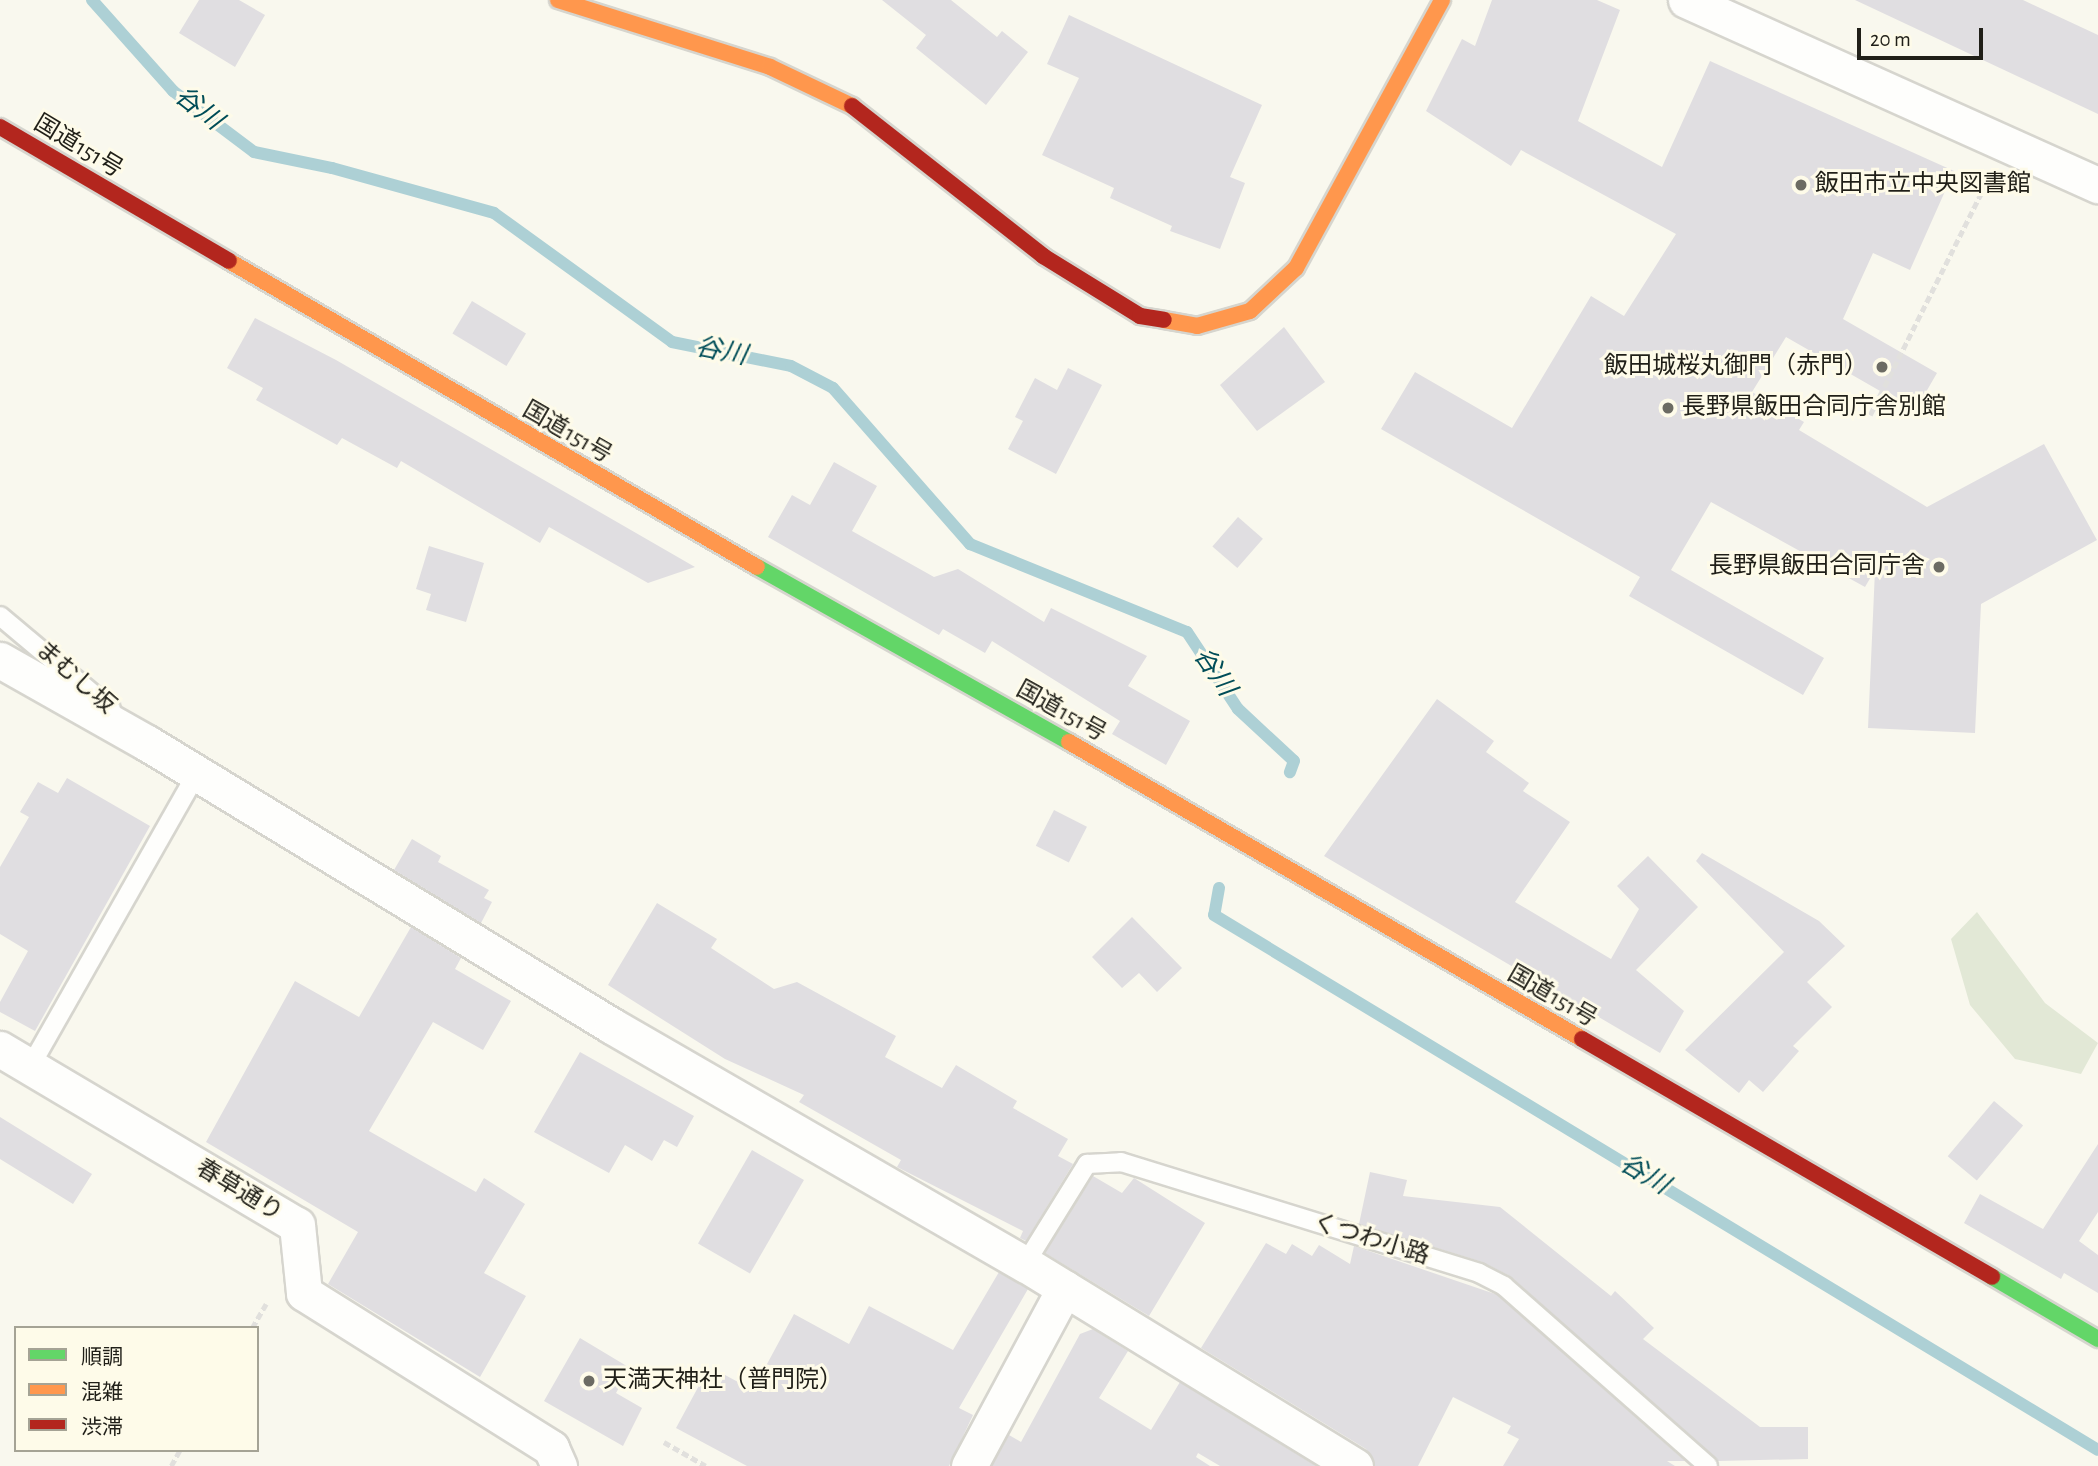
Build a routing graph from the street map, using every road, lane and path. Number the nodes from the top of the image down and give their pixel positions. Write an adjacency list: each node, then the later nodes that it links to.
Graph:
1 (558, 0): 2 (main road)
2 (1442, 0)
3 (1695, 1): 5 (street)
4 (0, 127): 16 (main road, 国道151号)
5 (2005, 145): 6 (street); 7 (path)
6 (2098, 184)
7 (1870, 415)
8 (0, 616): 10 (lane, まむし坂)
9 (0, 660): 10 (street)
10 (147, 743): 11 (street)
11 (197, 773): 13 (lane); 14 (street)
12 (0, 1049): 13 (street, 春草通り)
13 (30, 1067): 18 (street, 春草通り)
14 (1025, 1264): 15 (street); 22 (lane, くつわ小路)
15 (1065, 1288): 20 (street); 21 (street)
16 (2098, 1339)
17 (664, 1442): 19 (path)
18 (559, 1466)
19 (706, 1466)
20 (969, 1466)
21 (1355, 1466)
22 (1708, 1466)

